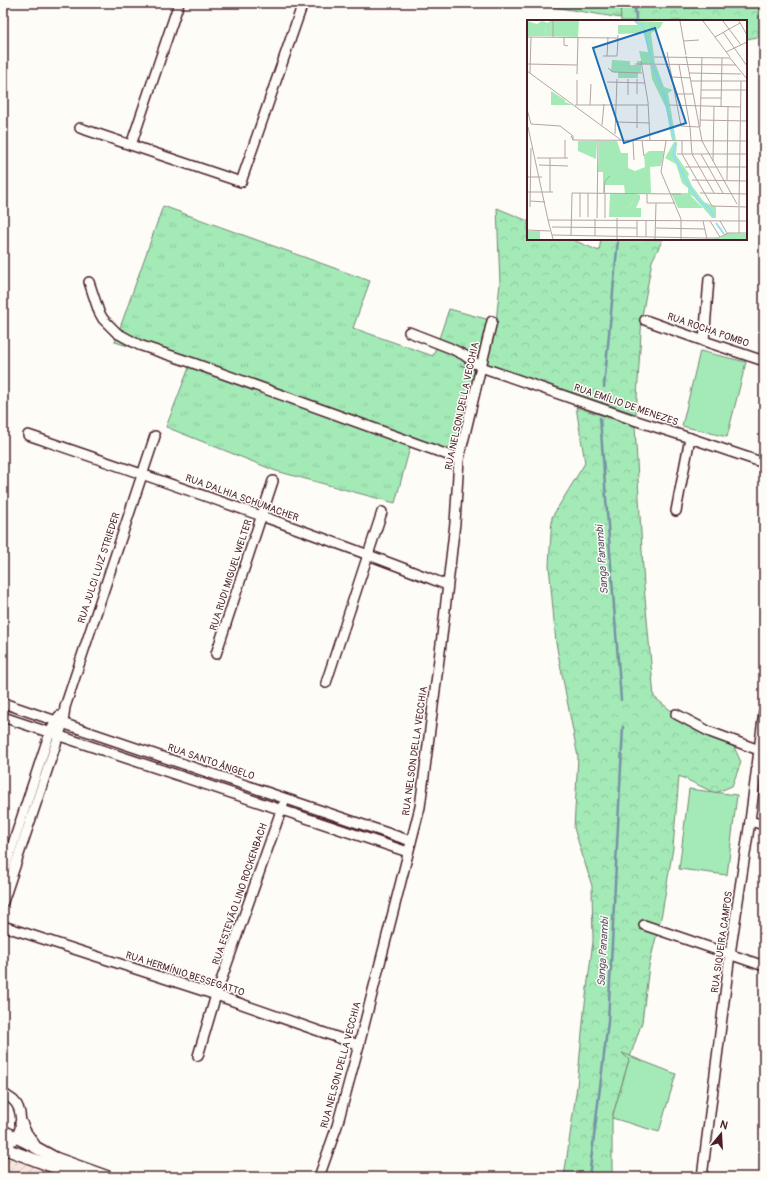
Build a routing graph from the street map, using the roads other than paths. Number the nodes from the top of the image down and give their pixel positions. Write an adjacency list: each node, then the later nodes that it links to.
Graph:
1 (179, 3): 4 (street)
2 (303, 3): 4 (street)
3 (80, 128): 4 (street)
4 (131, 145)
5 (709, 279): 10 (street)
6 (89, 282): 16 (street)
7 (645, 320): 10 (street, RUA ROCHA POMBO)
8 (492, 321): 12 (street, RUA NELSON DELLA VECCHIA)
9 (409, 332): 12 (street, RUA EMÍLIO DE MENEZES)
10 (704, 341): 11 (street, RUA ROCHA POMBO)
11 (764, 361)
12 (481, 367): 15 (street, RUA EMÍLIO DE MENEZES); 16 (street, RUA NELSON DELLA VECCHIA)
13 (28, 436): 18 (street, RUA DALHIA SCHUMACHER)
14 (156, 436): 18 (street, RUA JULCI LUIZ STRIEDER)
15 (690, 438): 17 (street, RUA EMÍLIO DE MENEZES); 20 (street)
16 (459, 459): 24 (street, RUA NELSON DELLA VECCHIA)
17 (764, 463)
18 (142, 474): 22 (street, RUA DALHIA SCHUMACHER); 31 (street, RUA JULCI LUIZ STRIEDER)
19 (273, 481): 22 (street, RUA RUDI MIGUEL WELTER)
20 (676, 511)
21 (382, 512): 23 (street)
22 (262, 516): 23 (street, RUA DALHIA SCHUMACHER); 25 (street, RUA RUDI MIGUEL WELTER)
23 (369, 554): 24 (street, RUA DALHIA SCHUMACHER); 26 (street)
24 (447, 585): 39 (street, RUA NELSON DELLA VECCHIA)
25 (216, 654)
26 (326, 683)
27 (3, 702): 31 (street, RUA SANTO ÂNGELO)
28 (764, 710): 34 (street, RUA SIQUEIRA CAMPOS)
29 (676, 714): 34 (street)
30 (3, 717): 32 (street)
31 (60, 721): 32 (street, RUA JULCI LUIZ STRIEDER); 33 (street, RUA JULCI LUIZ STRIEDER); 35 (street, RUA SANTO ÂNGELO)
32 (50, 732): 33 (street); 41 (street, RUA JULCI LUIZ STRIEDER)
33 (59, 735): 36 (street); 42 (street, RUA JULCI LUIZ STRIEDER)
34 (759, 750): 37 (street, RUA SIQUEIRA CAMPOS)
35 (286, 799): 36 (street, RUA ESTEVÃO LINO ROCKENBACH); 39 (street, RUA SANTO ÂNGELO)
36 (282, 809): 40 (street); 47 (street, RUA ESTEVÃO LINO ROCKENBACH)
37 (750, 821): 38 (street); 45 (street, RUA SIQUEIRA CAMPOS)
38 (764, 825)
39 (411, 841): 40 (street, RUA NELSON DELLA VECCHIA)
40 (408, 852): 48 (street, RUA NELSON DELLA VECCHIA)
41 (3, 874)
42 (3, 902)
43 (644, 925): 45 (street)
44 (3, 926): 47 (street, RUA HERMÍNIO BESSEGATTO)
45 (730, 954): 46 (street); 59 (street, RUA SIQUEIRA CAMPOS)
46 (764, 966)
47 (216, 995): 48 (street, RUA HERMÍNIO BESSEGATTO); 49 (street, RUA ESTEVÃO LINO ROCKENBACH)
48 (359, 1045): 58 (street, RUA NELSON DELLA VECCHIA)
49 (198, 1056)
50 (3, 1093): 51 (street)
51 (21, 1123): 53 (street); 55 (street)
52 (3, 1131): 53 (street)
53 (16, 1137): 54 (street); 55 (street)
54 (3, 1147): 56 (street)
55 (36, 1149): 57 (street)
56 (81, 1177)
57 (108, 1177)
58 (319, 1177)
59 (702, 1177)

